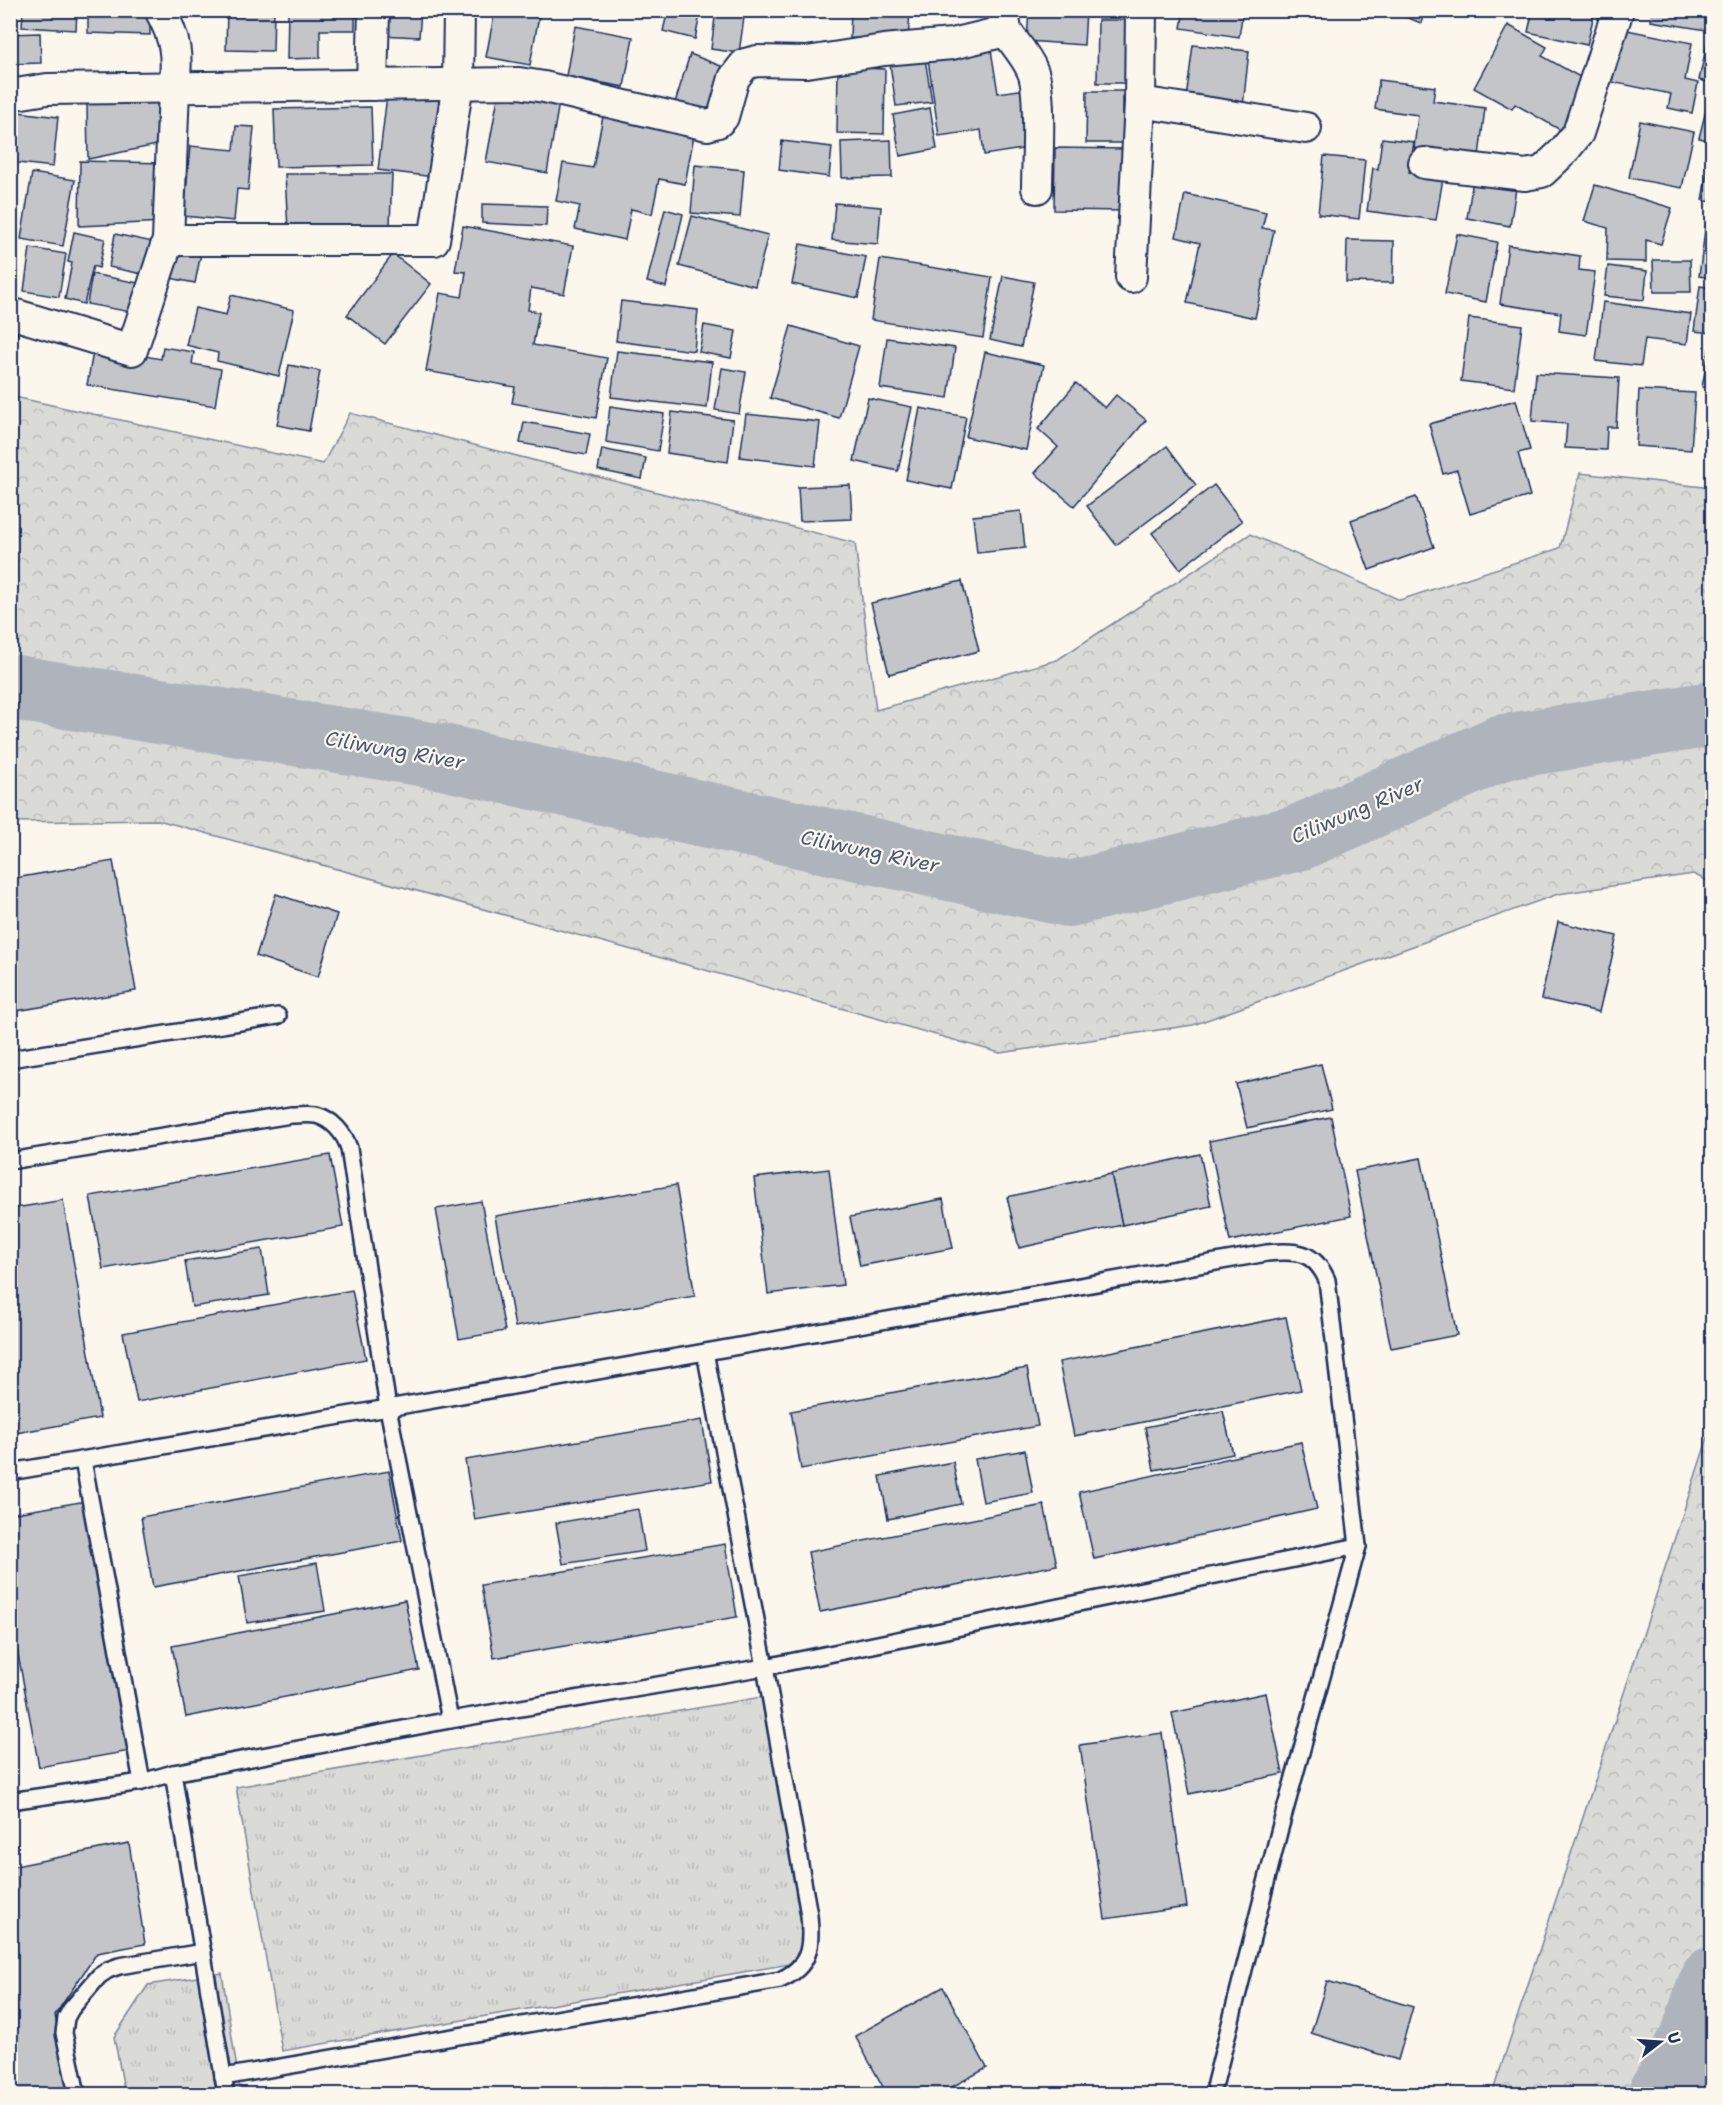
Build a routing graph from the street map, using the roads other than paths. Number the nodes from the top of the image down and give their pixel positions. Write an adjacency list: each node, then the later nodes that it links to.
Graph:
1 (160, 10): 9 (street)
2 (374, 10): 8 (street)
3 (459, 10): 7 (street)
4 (1141, 10): 11 (street)
5 (1618, 10): 13 (street)
6 (1004, 21): 7 (street); 14 (street)
7 (458, 83): 8 (street); 15 (street)
8 (372, 85): 9 (street)
9 (174, 89): 10 (street); 15 (street)
10 (10, 95)
11 (1140, 102): 12 (street); 16 (street)
12 (1306, 128)
13 (1424, 163)
14 (1037, 188)
15 (168, 240): 17 (street)
16 (1131, 277)
17 (10, 313)
18 (278, 1016): 19 (lane)
19 (10, 1059)
20 (10, 1161): 22 (lane)
21 (705, 1352): 22 (lane); 25 (lane); 26 (lane)
22 (388, 1408): 23 (lane); 27 (lane)
23 (83, 1460): 24 (lane); 29 (lane)
24 (10, 1472)
25 (1358, 1546): 26 (lane); 33 (lane)
26 (765, 1667): 27 (lane); 32 (lane)
27 (450, 1720): 28 (lane)
28 (173, 1773): 29 (lane); 31 (lane)
29 (142, 1782): 30 (lane)
30 (10, 1801)
31 (203, 1952): 32 (lane); 34 (lane)
32 (223, 2077): 35 (lane)
33 (1215, 2083)
34 (76, 2094)
35 (226, 2094)

